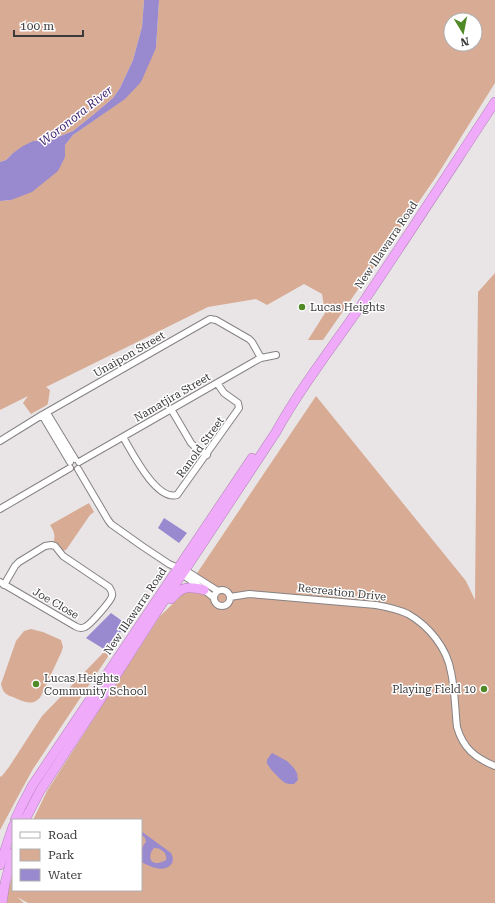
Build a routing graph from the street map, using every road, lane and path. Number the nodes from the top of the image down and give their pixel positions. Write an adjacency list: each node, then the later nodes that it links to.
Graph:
1 (495, 102): 12 (highway, New Illawarra Road)
2 (276, 355): 3 (street, Namatjira Street)
3 (261, 358): 4 (street, Namatjira Street); 6 (street, Unaipon Street)
4 (217, 382): 5 (street, Namatjira Street); 9 (street, Ranold Street)
5 (171, 409): 7 (street, Namatjira Street); 9 (street)
6 (45, 414): 8 (street, Unaipon Street); 10 (street)
7 (123, 437): 9 (street, Ranold Street); 10 (street, Namatjira Street)
8 (0, 441)
9 (207, 454)
10 (74, 463): 11 (street, Namatjira Street); 12 (street)
11 (0, 509)
12 (182, 571): 14 (street); 15 (street); 18 (highway, New Illawarra Road); 20 (highway, New Illawarra Road)
13 (2, 584): 13 (street, Joe Close)
14 (204, 590): 17 (street); 18 (highway)
15 (218, 591): 16 (street); 17 (street)
16 (230, 597): 17 (street); 19 (street, Recreation Drive)
17 (214, 598)
18 (159, 608): 21 (highway, New Illawarra Road)
19 (495, 766)
20 (15, 819)
21 (26, 819)
22 (12, 829): 24 (highway)
23 (12, 856): 25 (highway)
24 (0, 865)
25 (2, 903)

